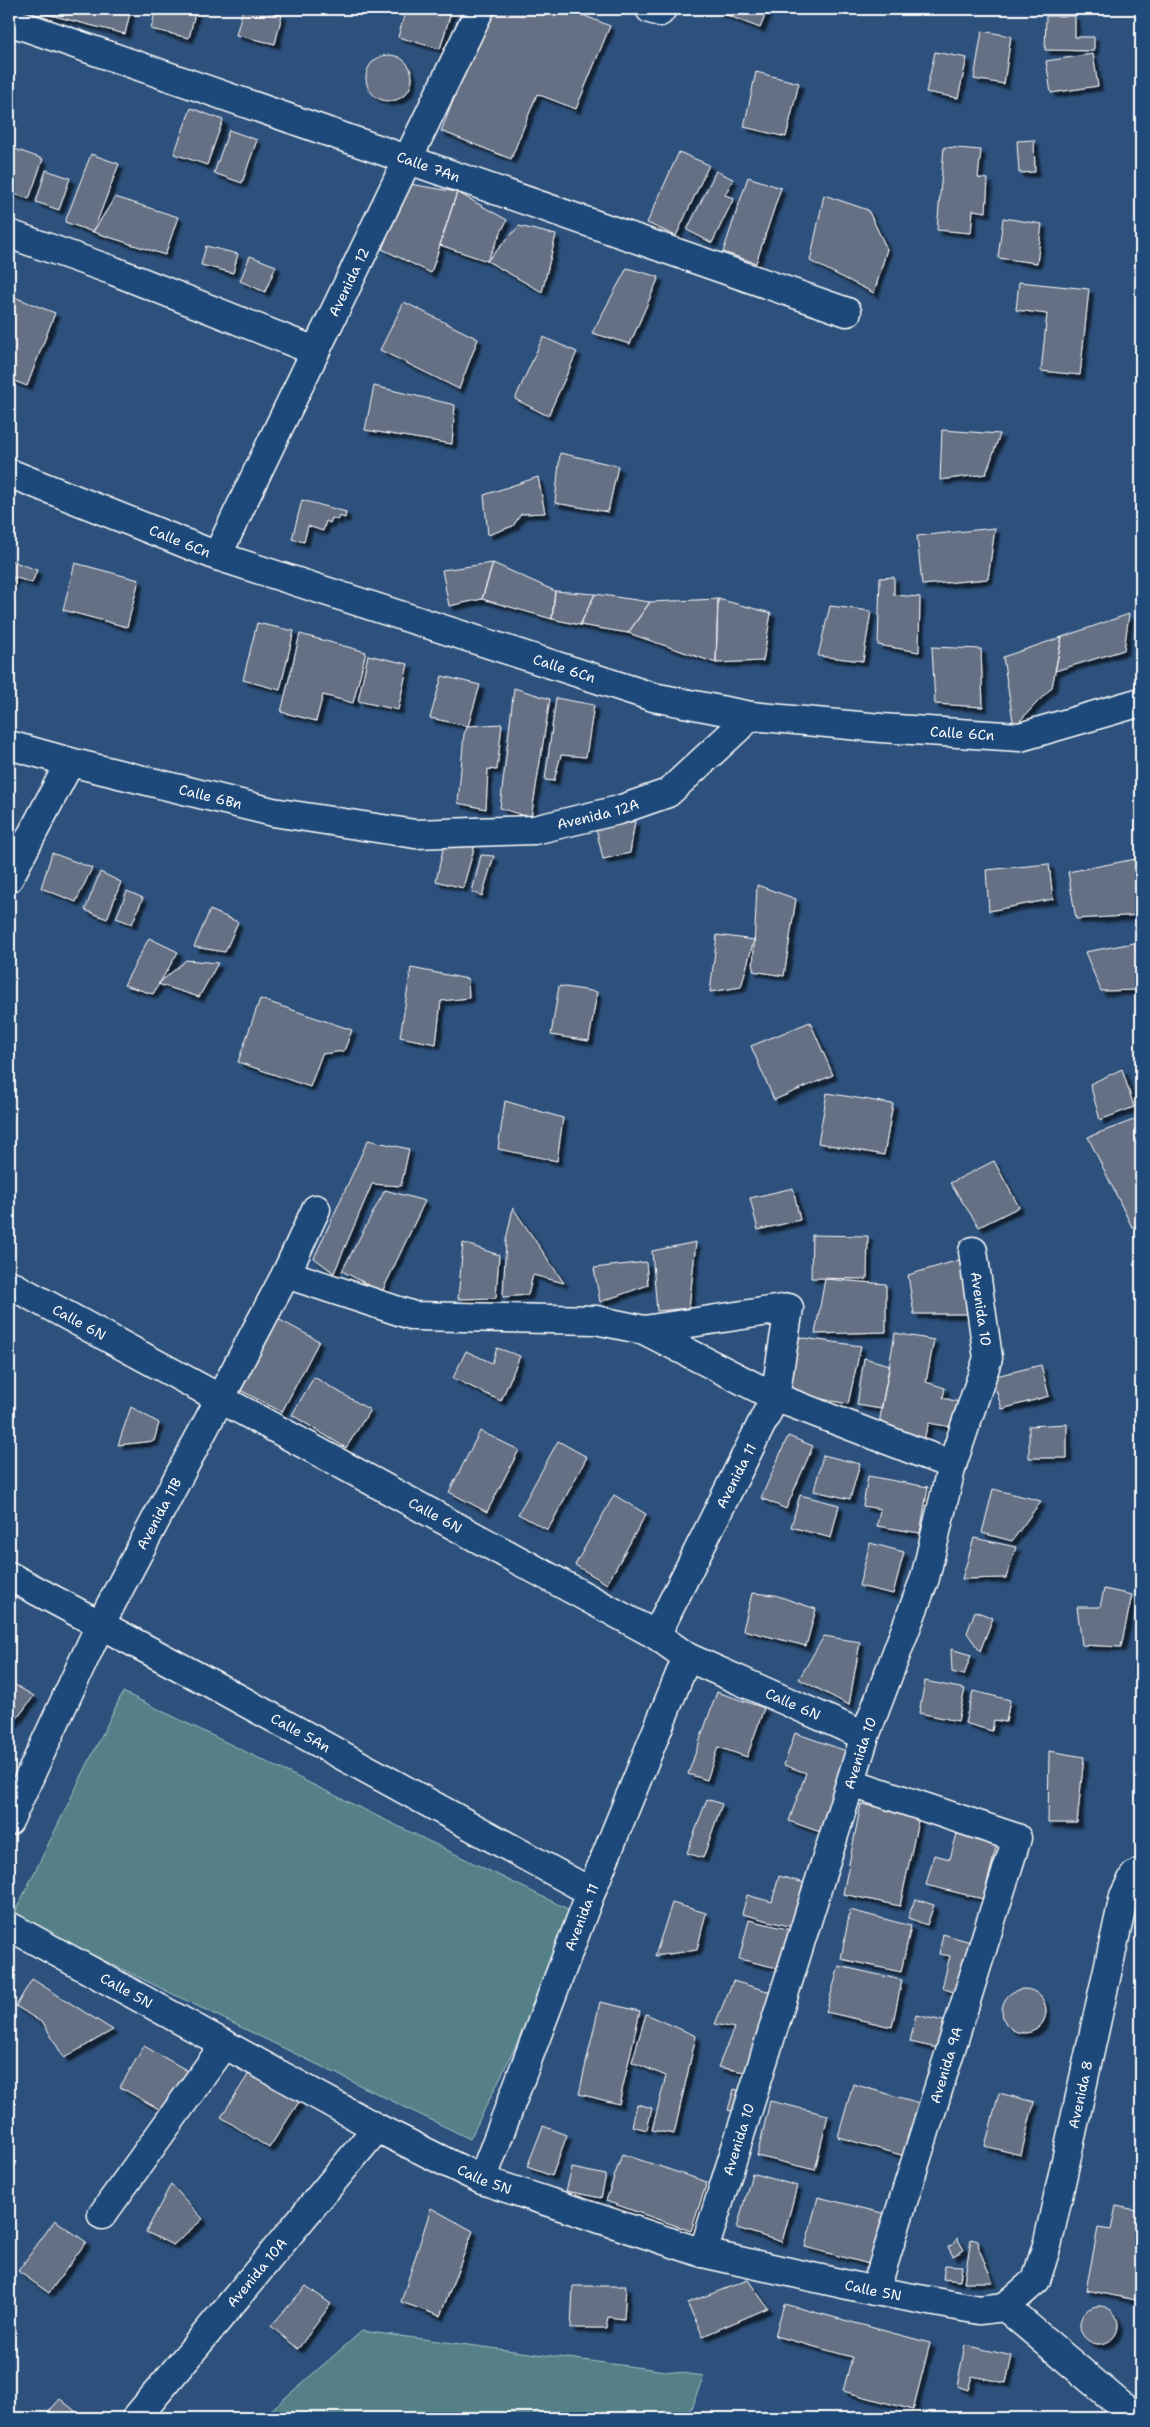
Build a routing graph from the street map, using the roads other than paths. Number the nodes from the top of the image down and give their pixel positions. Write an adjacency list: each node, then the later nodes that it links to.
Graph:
1 (480, 9): 5 (street, Avenida 12)
2 (650, 9): 3 (street)
3 (662, 9)
4 (9, 21): 5 (street, Calle 7An)
5 (408, 158): 7 (street, Calle 7An); 8 (street, Avenida 12)
6 (9, 234): 8 (street)
7 (847, 312)
8 (315, 351): 10 (street, Avenida 12)
9 (9, 473): 10 (street, Calle 6Cn)
10 (217, 556): 12 (street, Calle 6Cn)
11 (1141, 702): 12 (street, Calle 6Cn)
12 (751, 716): 15 (street, Avenida 12A)
13 (9, 745): 14 (street, Calle 6Bn)
14 (70, 762): 15 (street, Calle 6Bn); 16 (street)
15 (415, 834)
16 (9, 878)
17 (316, 1209): 19 (street, Avenida 11B)
18 (973, 1251): 24 (street, Avenida 10)
19 (286, 1274): 21 (street); 23 (street, Avenida 11B)
20 (9, 1284): 23 (street, Calle 6N)
21 (644, 1330): 22 (street); 22 (street, Avenida 11)
22 (775, 1398): 24 (street); 27 (street, Avenida 11)
23 (218, 1399): 26 (street, Avenida 11B); 27 (street, Calle 6N)
24 (952, 1465): 29 (street, Avenida 10)
25 (9, 1576): 26 (street, Calle 5An)
26 (100, 1625): 31 (street, Avenida 11B); 33 (street, Calle 5An)
27 (656, 1635): 28 (street, Calle 6N)
28 (687, 1657): 29 (street, Calle 6N); 33 (street, Avenida 11)
29 (865, 1736): 30 (street, Avenida 10)
30 (852, 1783): 39 (street, Avenida 10); 40 (street, Avenida 9A)
31 (9, 1821)
32 (1141, 1872): 41 (street, Avenida 8)
33 (591, 1892): 37 (street, Avenida 11)
34 (9, 1926): 35 (street, Calle 5N)
35 (225, 2044): 36 (street, Calle 5N); 38 (street)
36 (377, 2128): 37 (street, Calle 5N); 42 (street, Avenida 10A)
37 (482, 2180): 39 (street, Calle 5N)
38 (102, 2215)
39 (703, 2253): 40 (street, Calle 5N)
40 (875, 2291): 41 (street, Calle 5N)
41 (1005, 2307): 43 (street)
42 (136, 2418)
43 (1136, 2418)

